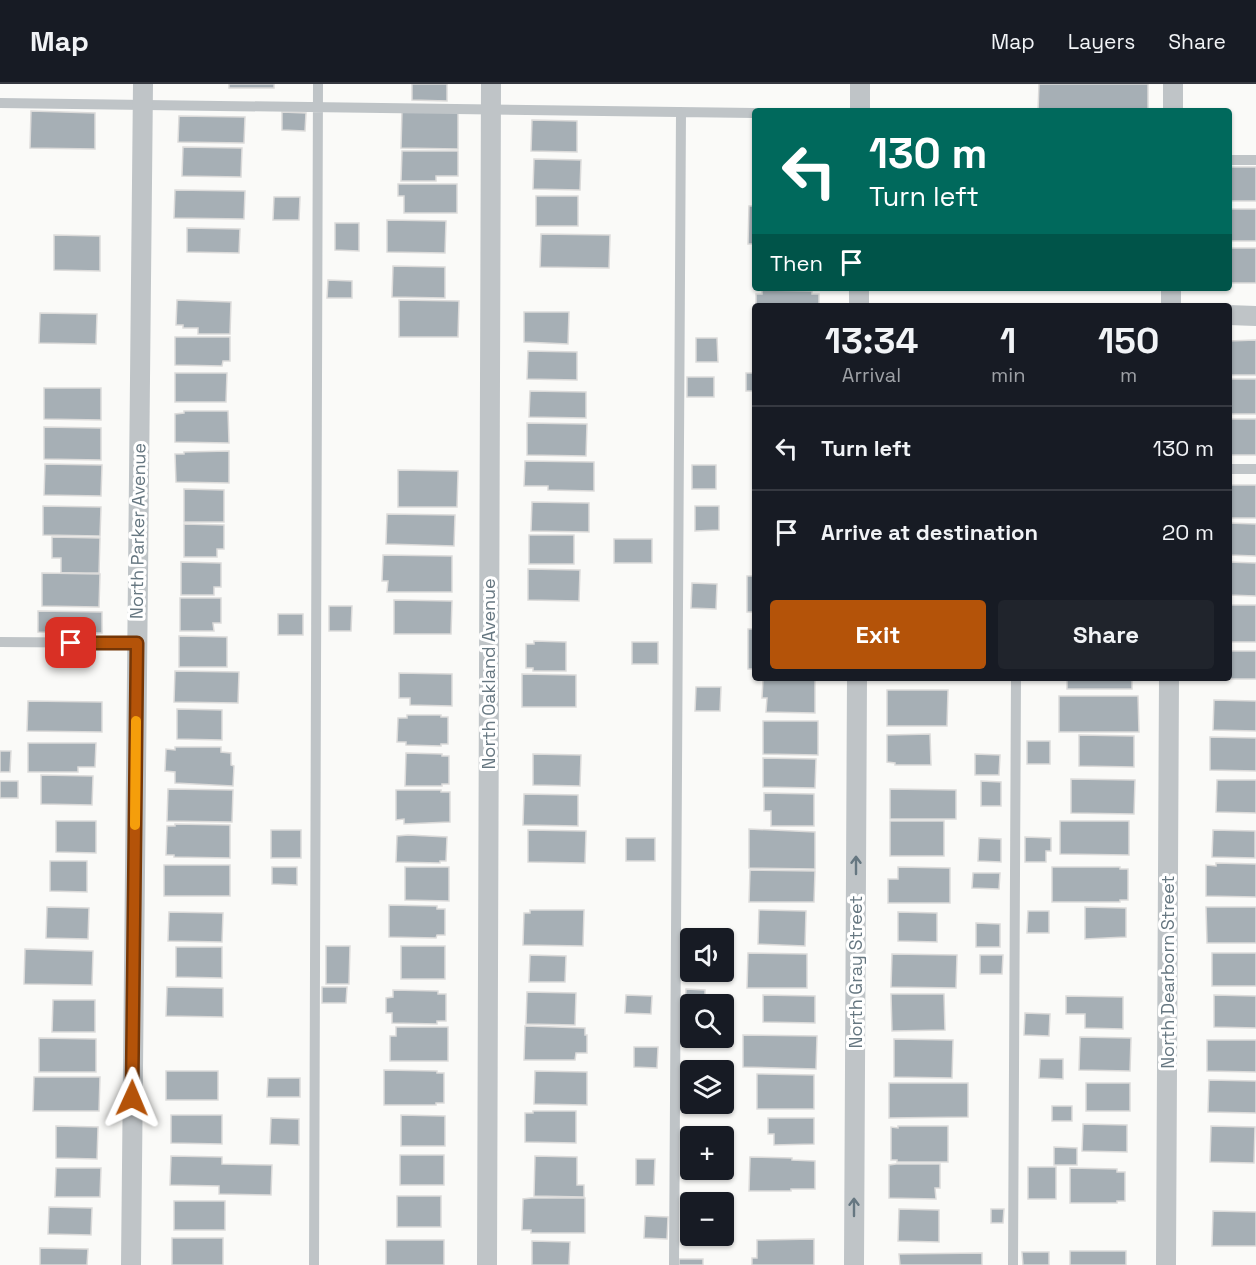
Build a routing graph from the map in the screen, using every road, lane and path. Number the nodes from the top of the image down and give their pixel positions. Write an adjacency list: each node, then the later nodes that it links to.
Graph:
1 (143, 84): 7 (street, North Parker Avenue)
2 (318, 84): 8 (lane)
3 (491, 84): 11 (street, North Oakland Avenue)
4 (860, 84): 9 (street)
5 (1173, 84): 10 (street)
6 (0, 103): 7 (lane)
7 (143, 105): 8 (lane); 21 (street, North Parker Avenue)
8 (318, 107): 11 (lane); 26 (lane)
9 (860, 108)
10 (1173, 108)
11 (491, 110): 12 (lane); 27 (street, North Oakland Avenue)
12 (681, 112): 13 (lane); 28 (lane)
13 (752, 113)
14 (1232, 160): 15 (lane)
15 (1256, 160)
16 (1232, 315): 17 (street)
17 (1256, 316)
18 (1232, 469): 19 (lane)
19 (1256, 469)
20 (0, 642): 21 (lane)
21 (137, 643): 25 (street, North Parker Avenue)
22 (857, 681): 29 (street, North Gray Street, one-way to 22)
23 (1016, 681): 30 (lane)
24 (1169, 681): 31 (street, North Dearborn Street)
25 (131, 1265)
26 (314, 1265)
27 (487, 1265)
28 (674, 1265)
29 (854, 1265)
30 (1013, 1265)
31 (1166, 1265)

